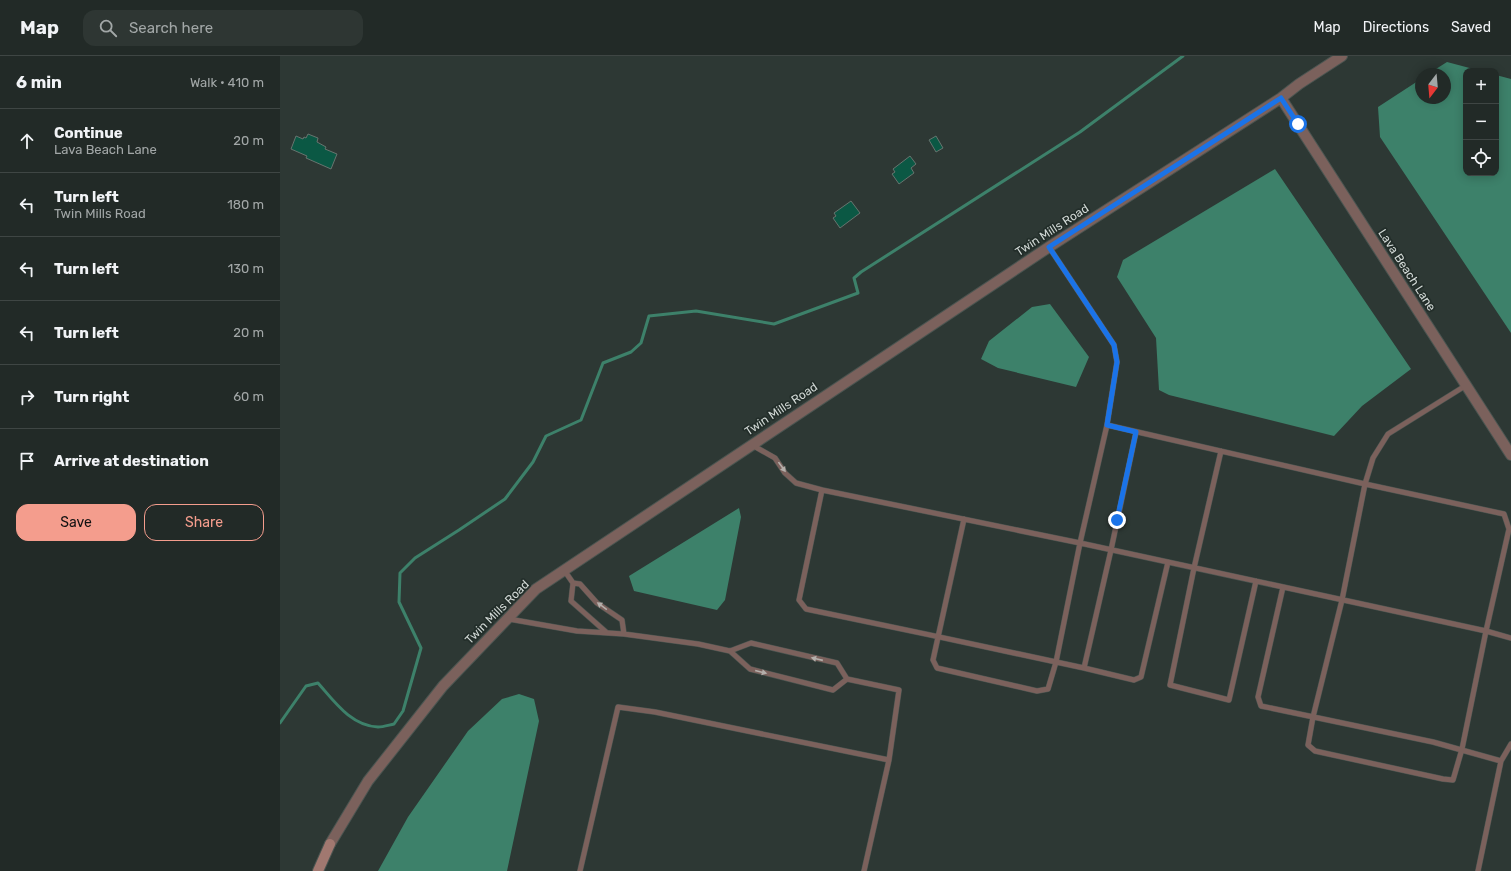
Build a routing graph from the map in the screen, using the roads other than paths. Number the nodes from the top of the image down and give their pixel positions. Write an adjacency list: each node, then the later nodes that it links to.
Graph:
1 (1342, 56): 2 (street, Twin Mills Road)
2 (1281, 98): 3 (street, Twin Mills Road); 4 (street, Lava Beach Lane)
3 (1049, 247): 5 (lane); 7 (street, Twin Mills Road)
4 (1466, 386): 9 (street, Lava Beach Lane); 10 (lane)
5 (1107, 425): 6 (lane); 13 (lane)
6 (1136, 432): 8 (lane); 14 (lane)
7 (751, 444): 11 (lane, one-way to 11); 17 (street, Twin Mills Road)
8 (1221, 451): 10 (lane); 16 (lane)
9 (1511, 455)
10 (1365, 484): 21 (lane); 23 (lane)
11 (822, 490): 12 (lane); 26 (lane)
12 (964, 519): 13 (lane); 26 (lane)
13 (1080, 543): 14 (lane); 29 (lane)
14 (1111, 550): 15 (lane); 30 (lane)
15 (1168, 562): 16 (lane); 30 (lane)
16 (1194, 568): 18 (lane); 18 (lane)
17 (564, 570): 19 (lane); 22 (street, Twin Mills Road)
18 (1256, 581): 20 (lane)
19 (573, 583): 24 (lane); 25 (lane, one-way to 19)
20 (1283, 587): 21 (lane); 32 (lane)
21 (1342, 600): 23 (lane); 32 (lane)
22 (508, 618): 24 (lane); 37 (street, Twin Mills Road)
23 (1486, 631): 27 (lane); 34 (lane)
24 (606, 632): 25 (lane)
25 (624, 634): 28 (lane)
26 (938, 637): 29 (lane); 29 (lane)
27 (1511, 638)
28 (730, 651): 31 (lane, one-way to 28); 31 (lane, one-way to 31)
29 (1056, 662): 30 (lane)
30 (1084, 668)
31 (847, 679): 35 (lane)
32 (1313, 717): 34 (lane); 34 (lane)
33 (1511, 744): 36 (lane)
34 (1462, 749): 36 (lane)
35 (889, 760): 38 (lane); 39 (lane)
36 (1502, 761): 40 (lane)
37 (318, 871)
38 (580, 871)
39 (864, 871)
40 (1478, 871)

